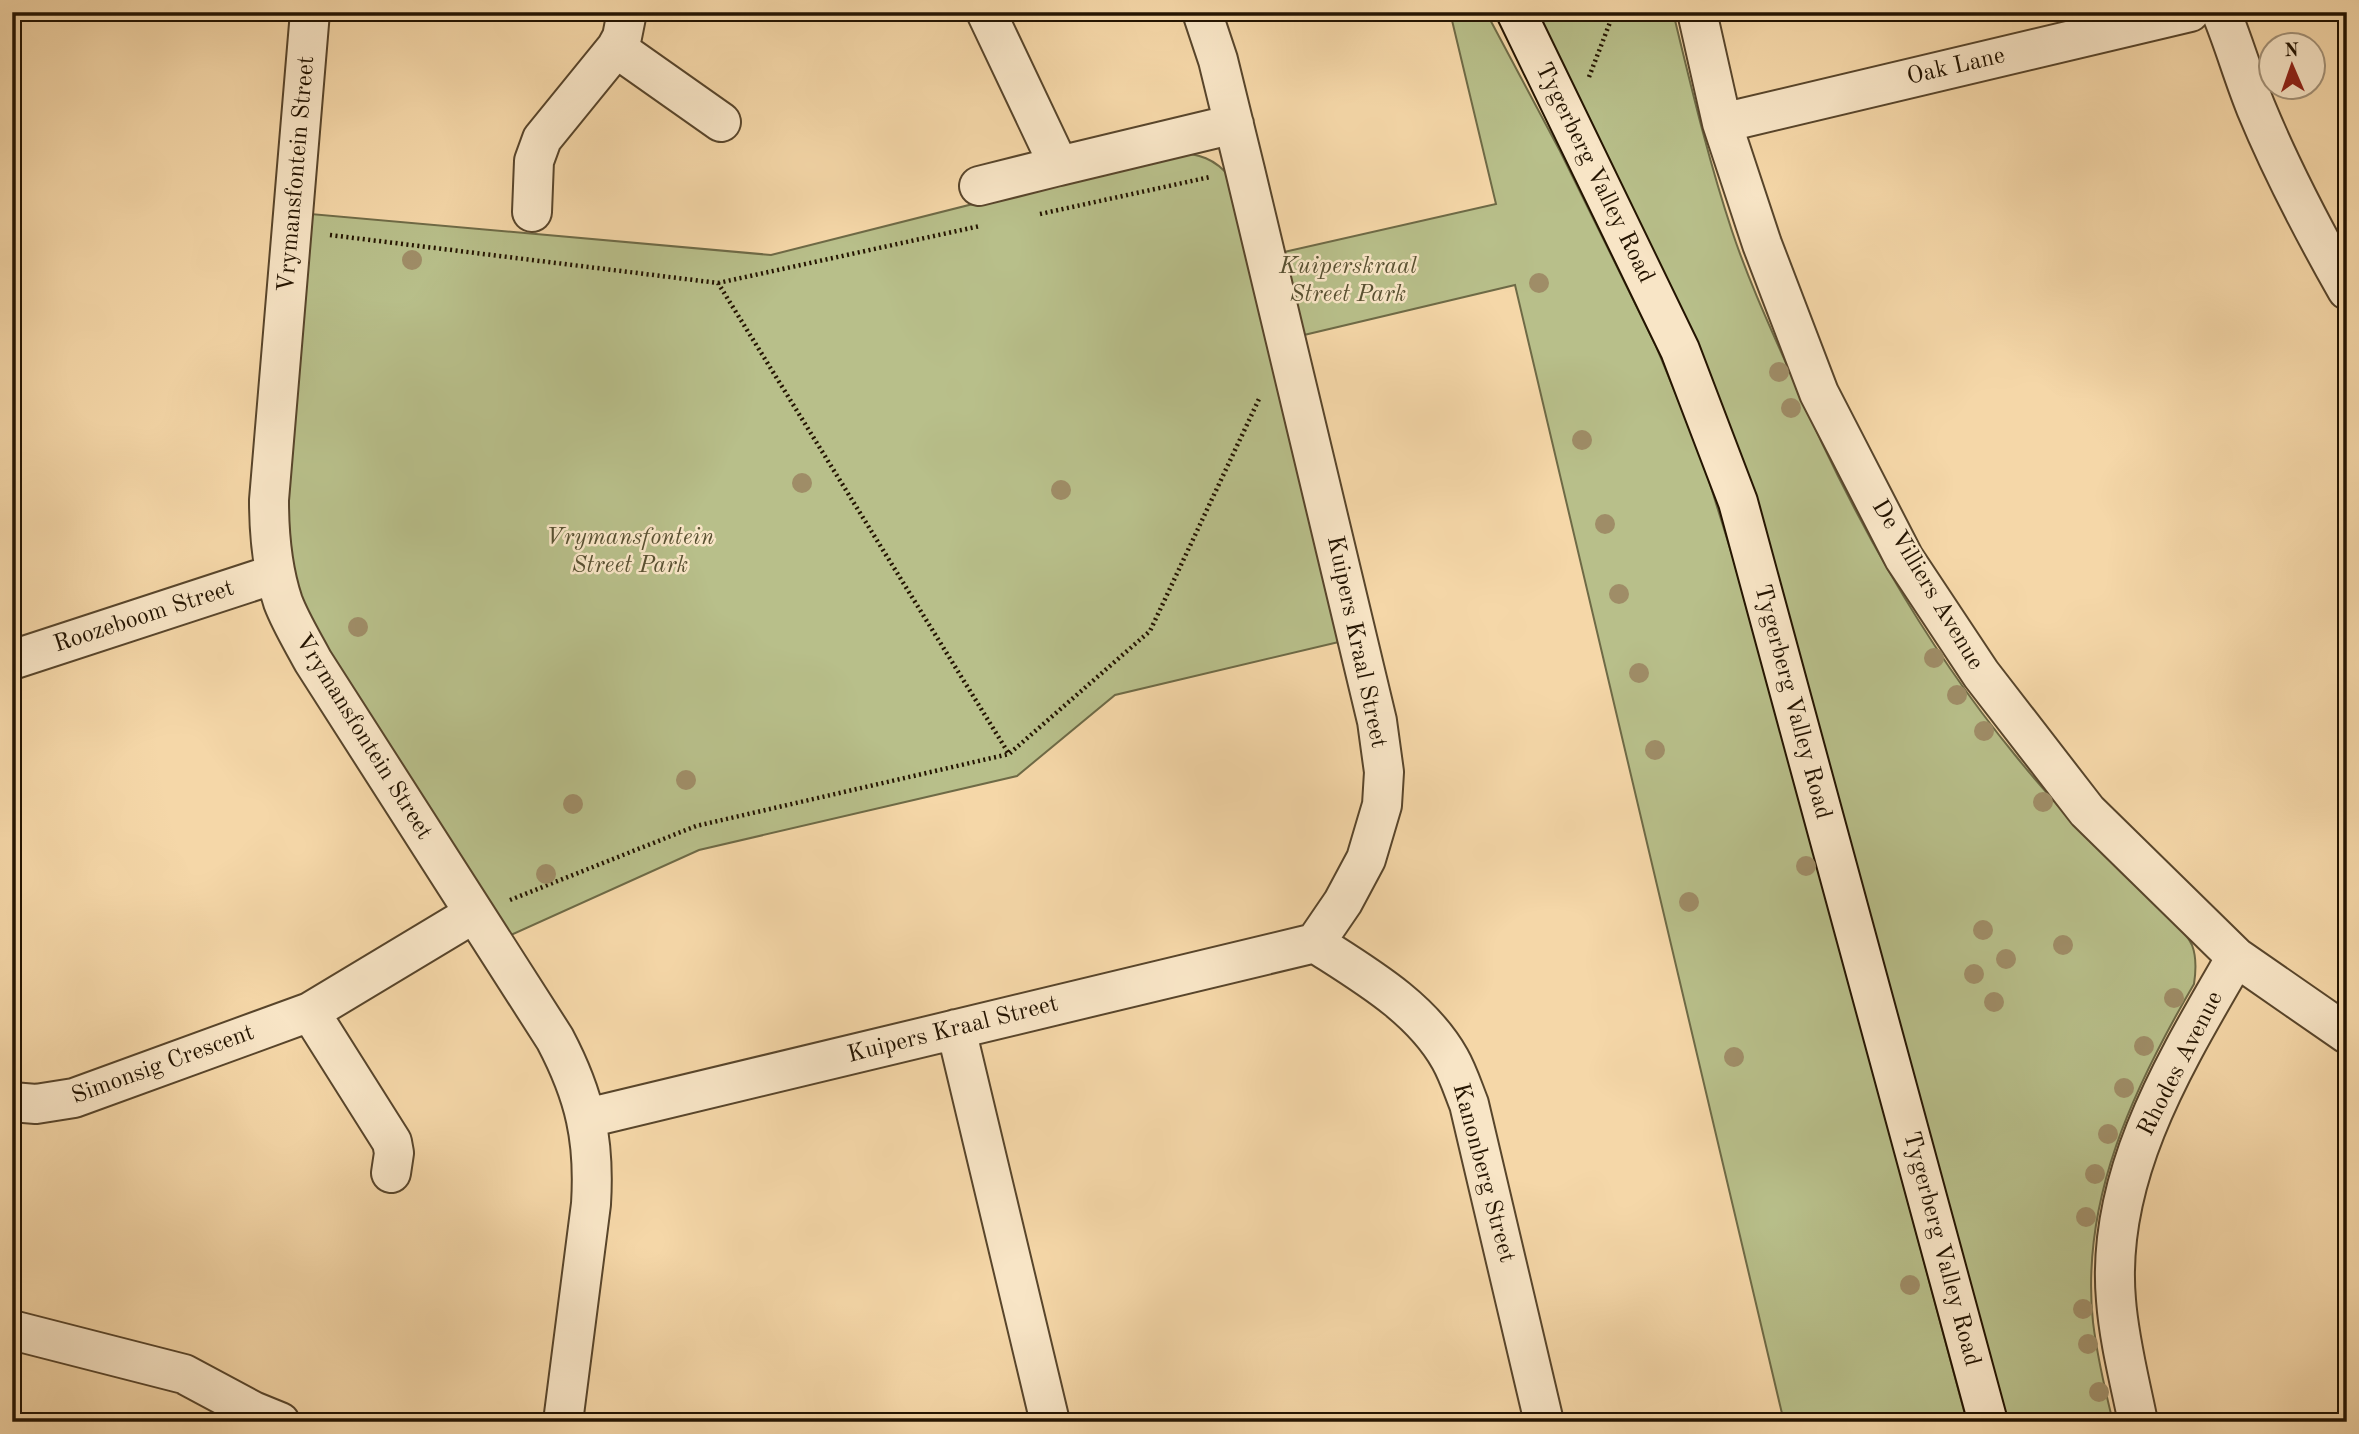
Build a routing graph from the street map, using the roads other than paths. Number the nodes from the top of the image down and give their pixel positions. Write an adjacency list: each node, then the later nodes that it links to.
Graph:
1 (310, 12): 16 (street, Vrymansfontein Street)
2 (986, 12): 12 (street)
3 (1202, 12): 11 (street, Kuipers Kraal Street)
4 (1516, 12): 32 (street, Tygerberg Valley Road)
5 (1697, 12): 10 (street, De Villiers Avenue)
6 (2190, 12): 10 (street, Oak Lane)
7 (2221, 12): 15 (street)
8 (621, 30): 9 (street); 14 (street)
9 (721, 122)
10 (1721, 122): 20 (street, De Villiers Avenue)
11 (1234, 124): 12 (street); 19 (street, Kuipers Kraal Street)
12 (1059, 166): 13 (street)
13 (979, 186)
14 (532, 212)
15 (2347, 290)
16 (275, 574): 17 (street, Roozeboom Street); 18 (street, Vrymansfontein Street)
17 (12, 660)
18 (473, 914): 21 (street, Simonsig Crescent); 25 (street, Vrymansfontein Street)
19 (1315, 943): 22 (street, Kuipers Kraal Street); 31 (street, Kanonberg Street)
20 (2236, 957): 23 (street, De Villiers Avenue); 33 (street, Rhodes Avenue)
21 (310, 1012): 24 (street, Simonsig Crescent); 26 (street)
22 (956, 1029): 25 (street, Kuipers Kraal Street); 30 (street)
23 (2347, 1034)
24 (12, 1102)
25 (587, 1118): 29 (street, Vrymansfontein Street)
26 (391, 1173)
27 (12, 1330): 28 (street)
28 (280, 1422)
29 (563, 1422)
30 (1050, 1422)
31 (1544, 1422)
32 (1987, 1422)
33 (2138, 1422)

